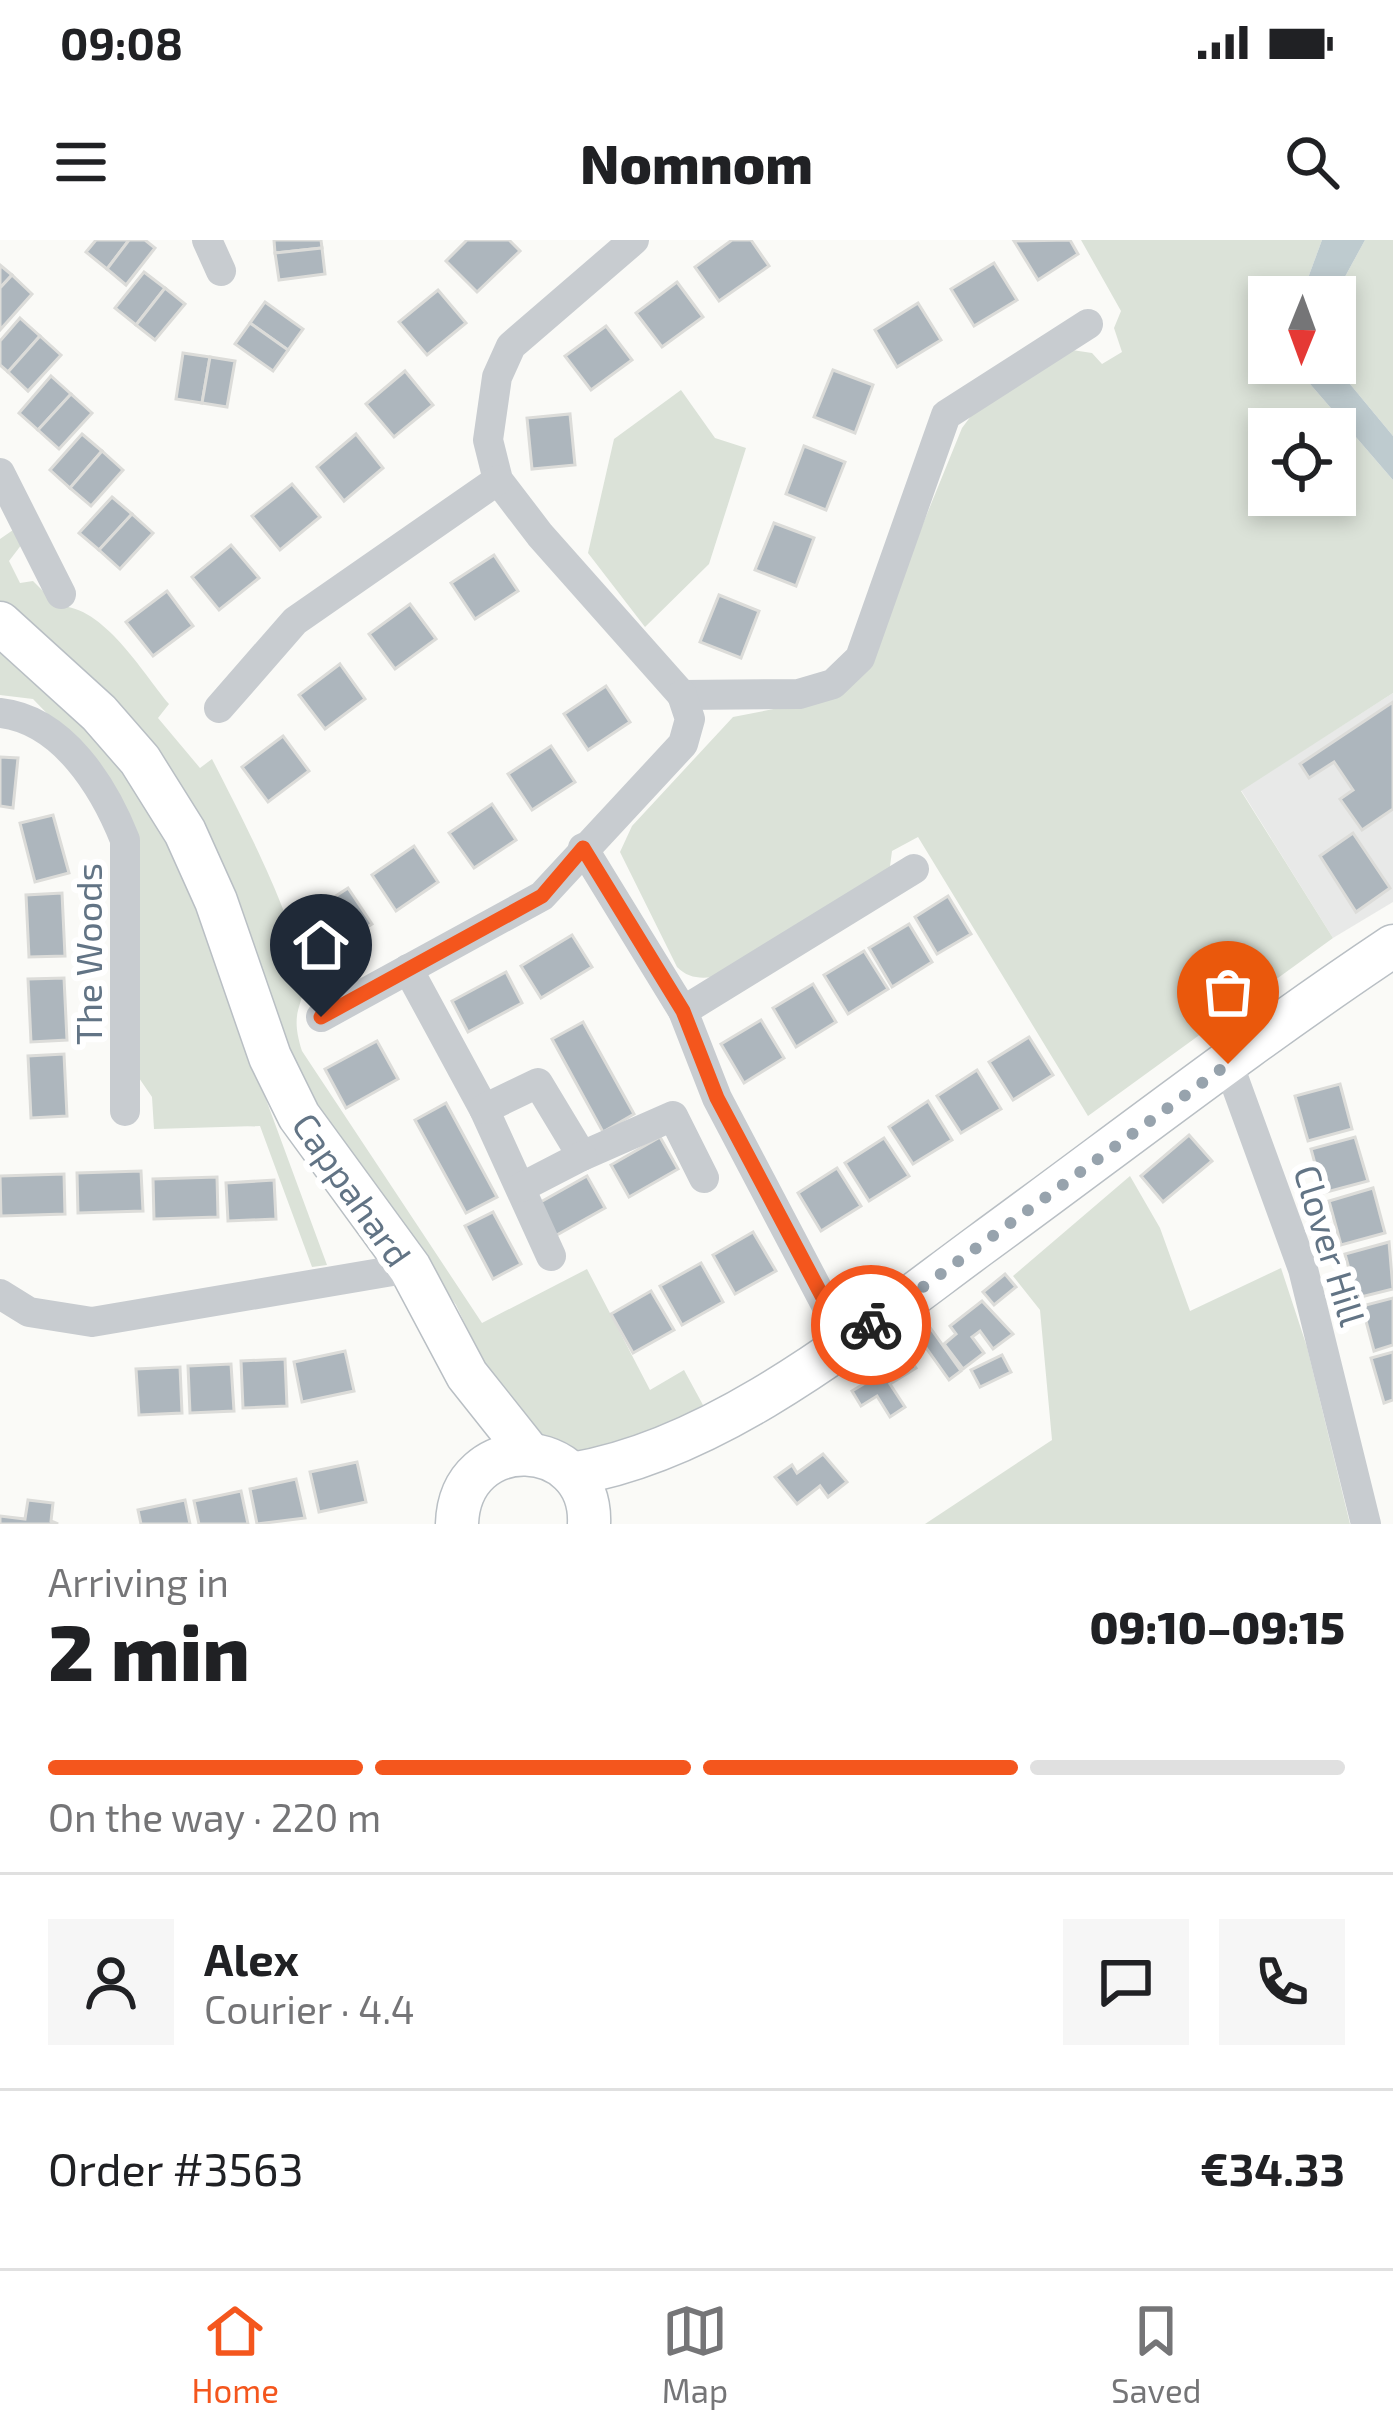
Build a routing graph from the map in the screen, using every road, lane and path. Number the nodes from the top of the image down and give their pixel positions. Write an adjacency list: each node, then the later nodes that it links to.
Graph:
1 (206, 240): 3 (street)
2 (634, 240): 6 (street)
3 (221, 271)
4 (1088, 325): 9 (street)
5 (0, 473): 7 (street)
6 (498, 480): 9 (street); 10 (street)
7 (61, 594)
8 (0, 623): 25 (main road, Cappahard)
9 (682, 695): 12 (street)
10 (219, 708)
11 (0, 713): 20 (street, The Woods)
12 (583, 848): 15 (street); 16 (street)
13 (914, 869): 16 (street)
14 (1393, 946): 18 (main road)
15 (408, 969): 17 (street); 19 (street)
16 (683, 1011): 27 (street)
17 (321, 1017)
18 (1228, 1064): 27 (main road); 35 (street, Clover Hill)
19 (484, 1108): 21 (street); 23 (street)
20 (124, 1112)
21 (582, 1156): 22 (street); 23 (street)
22 (704, 1178)
23 (522, 1187): 24 (street)
24 (550, 1256)
25 (410, 1268): 26 (street); 28 (main road, Cappahard)
26 (0, 1294)
27 (847, 1343): 29 (main road)
28 (467, 1375): 30 (main road, Cappahard); 31 (main road)
29 (711, 1428): 32 (main road); 34 (main road)
30 (529, 1453): 31 (main road); 32 (main road)
31 (479, 1469): 33 (main road)
32 (572, 1474): 34 (main road)
33 (455, 1523)
34 (589, 1523)
35 (1366, 1524)

